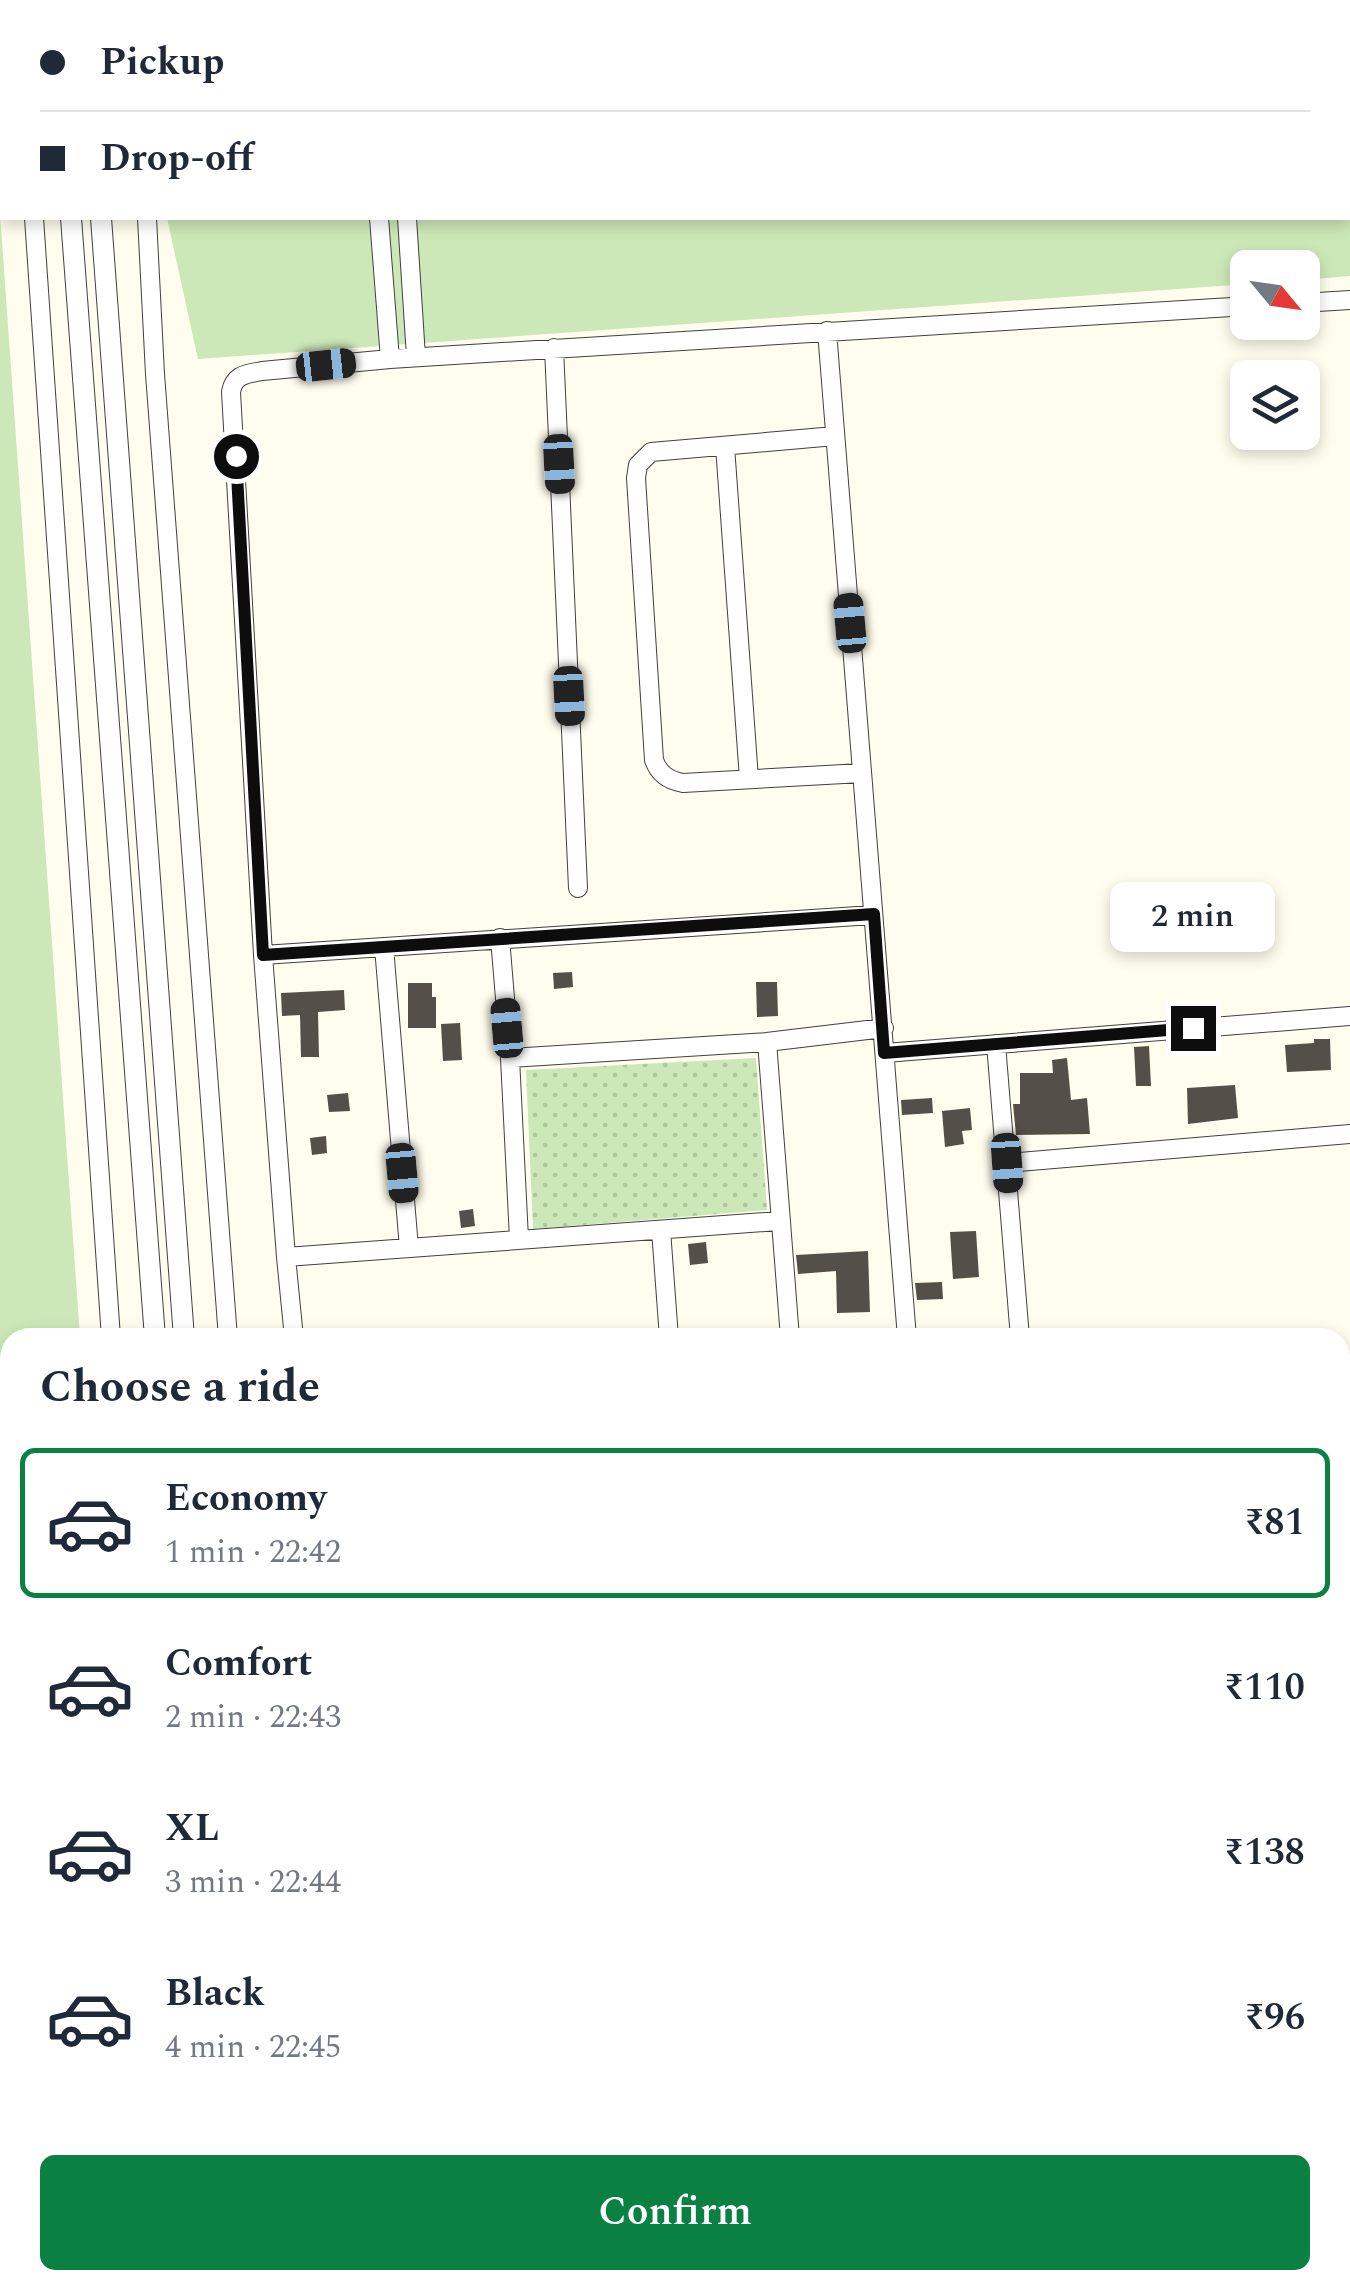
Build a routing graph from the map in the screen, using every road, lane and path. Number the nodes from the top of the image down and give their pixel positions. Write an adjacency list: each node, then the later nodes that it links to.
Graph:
1 (34, 220): 36 (street)
2 (72, 220): 37 (street)
3 (102, 220): 38 (street)
4 (146, 220): 39 (street)
5 (379, 220): 13 (street)
6 (406, 220): 12 (street)
7 (1350, 300): 8 (street)
8 (1320, 302)
9 (1230, 307): 10 (street)
10 (827, 331): 11 (street); 14 (street)
11 (554, 348): 12 (street); 18 (street)
12 (416, 357): 13 (street)
13 (390, 359): 22 (street)
14 (836, 436): 15 (street); 16 (street)
15 (725, 446): 17 (street); 17 (street)
16 (862, 773): 17 (street); 19 (street)
17 (749, 780)
18 (578, 888)
19 (874, 914): 20 (street); 24 (street)
20 (500, 938): 21 (street); 28 (street)
21 (384, 947): 22 (street); 34 (street)
22 (263, 955): 35 (street)
23 (1350, 1016): 26 (street)
24 (884, 1028): 25 (street); 27 (street)
25 (768, 1042): 28 (street); 31 (street)
26 (996, 1044): 27 (street); 30 (street)
27 (884, 1053): 43 (street)
28 (510, 1058): 33 (street)
29 (1350, 1134): 30 (street)
30 (1007, 1163): 44 (street)
31 (779, 1220): 32 (street); 42 (street)
32 (660, 1230): 33 (street); 41 (street)
33 (519, 1239): 34 (street)
34 (408, 1248): 35 (street)
35 (286, 1257): 40 (street)
36 (110, 1328)
37 (154, 1328)
38 (183, 1328)
39 (227, 1328)
40 (293, 1328)
41 (668, 1328)
42 (789, 1328)
43 (906, 1328)
44 (1019, 1328)

